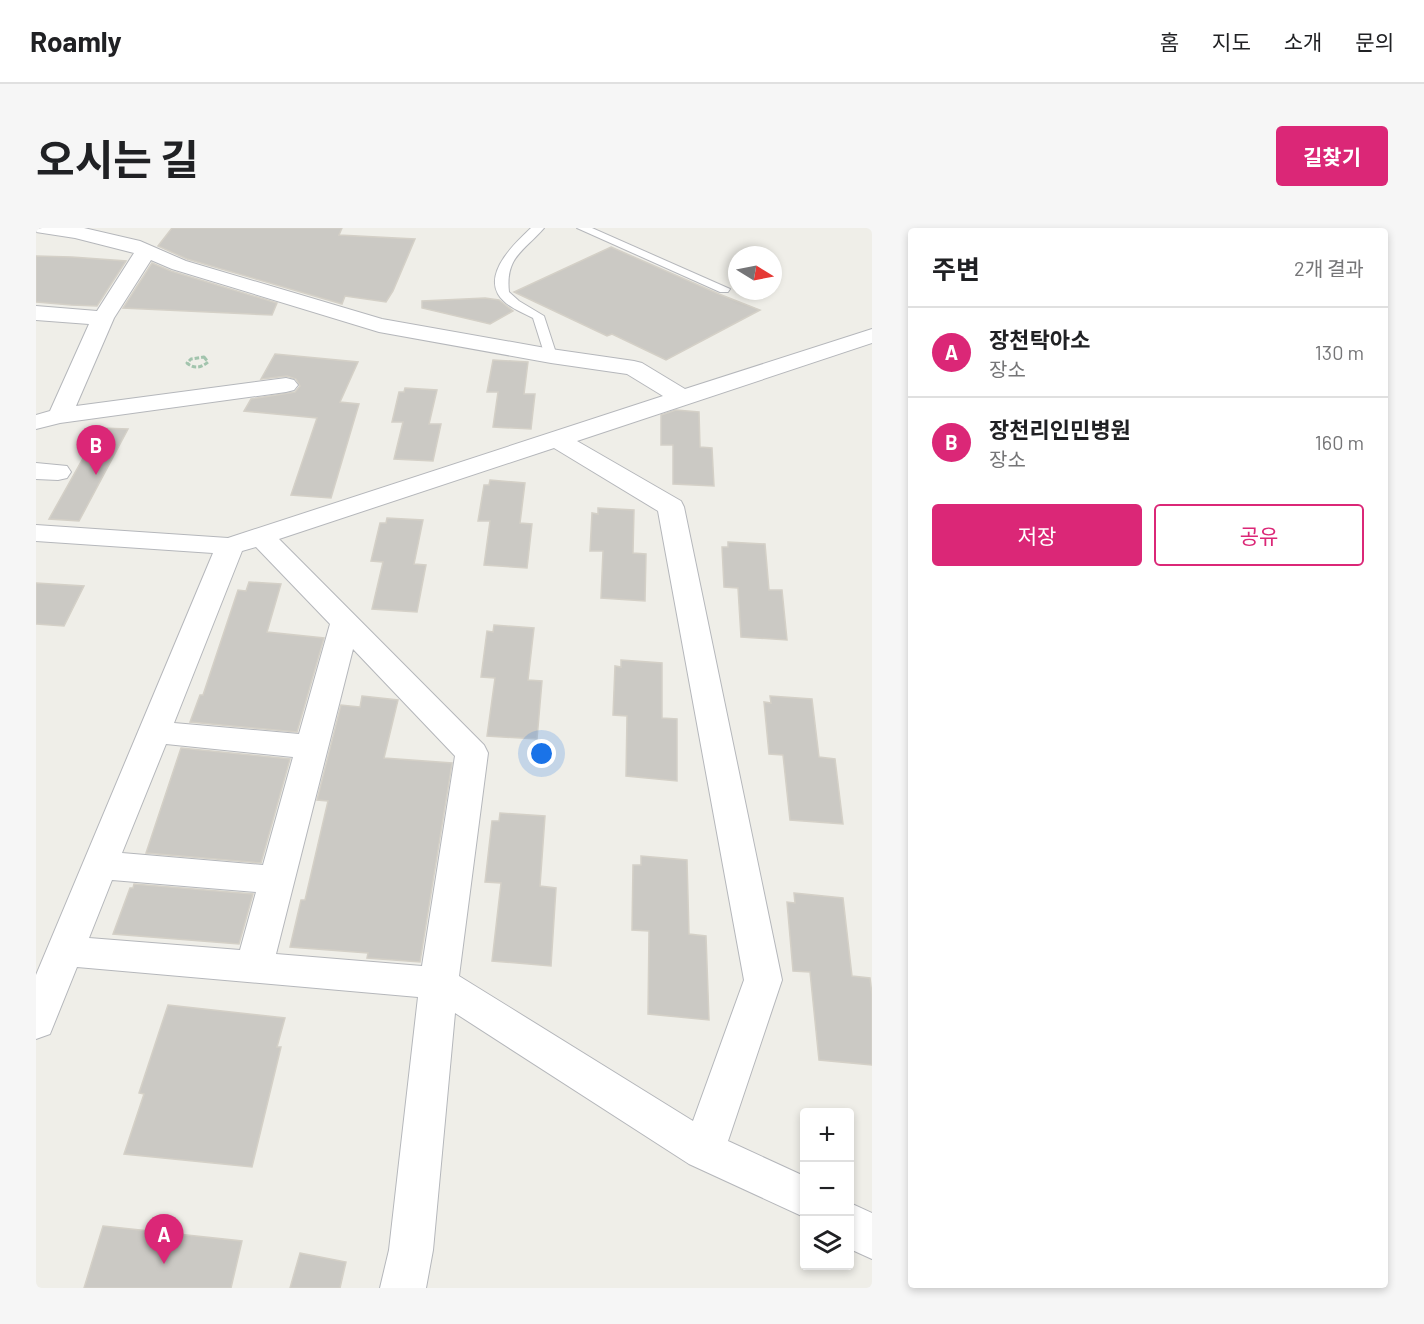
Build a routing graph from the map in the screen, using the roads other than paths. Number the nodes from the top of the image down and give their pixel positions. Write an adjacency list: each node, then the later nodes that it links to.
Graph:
1 (44, 228): 4 (street)
2 (538, 228): 9 (lane)
3 (583, 228): 5 (lane)
4 (146, 251): 7 (street); 9 (street)
5 (724, 289)
6 (36, 313): 7 (street)
7 (103, 318): 12 (street)
8 (872, 336): 11 (street)
9 (551, 356): 11 (street)
10 (286, 385): 12 (street)
11 (682, 398): 14 (street)
12 (60, 416): 13 (street)
13 (36, 422)
14 (556, 439): 16 (street); 26 (street)
15 (36, 533): 16 (street)
16 (246, 541): 17 (street); 18 (street)
17 (345, 622): 19 (street); 24 (street)
18 (154, 732): 19 (street); 20 (street)
19 (312, 747): 21 (street)
20 (100, 865): 21 (street); 22 (street)
21 (278, 880): 23 (street)
22 (65, 951): 23 (street); 25 (street)
23 (254, 967): 24 (street)
24 (439, 983): 26 (street); 30 (street)
25 (36, 1022)
26 (704, 1150): 27 (street)
27 (800, 1195)
28 (854, 1227): 29 (street)
29 (872, 1238)
30 (403, 1288)

